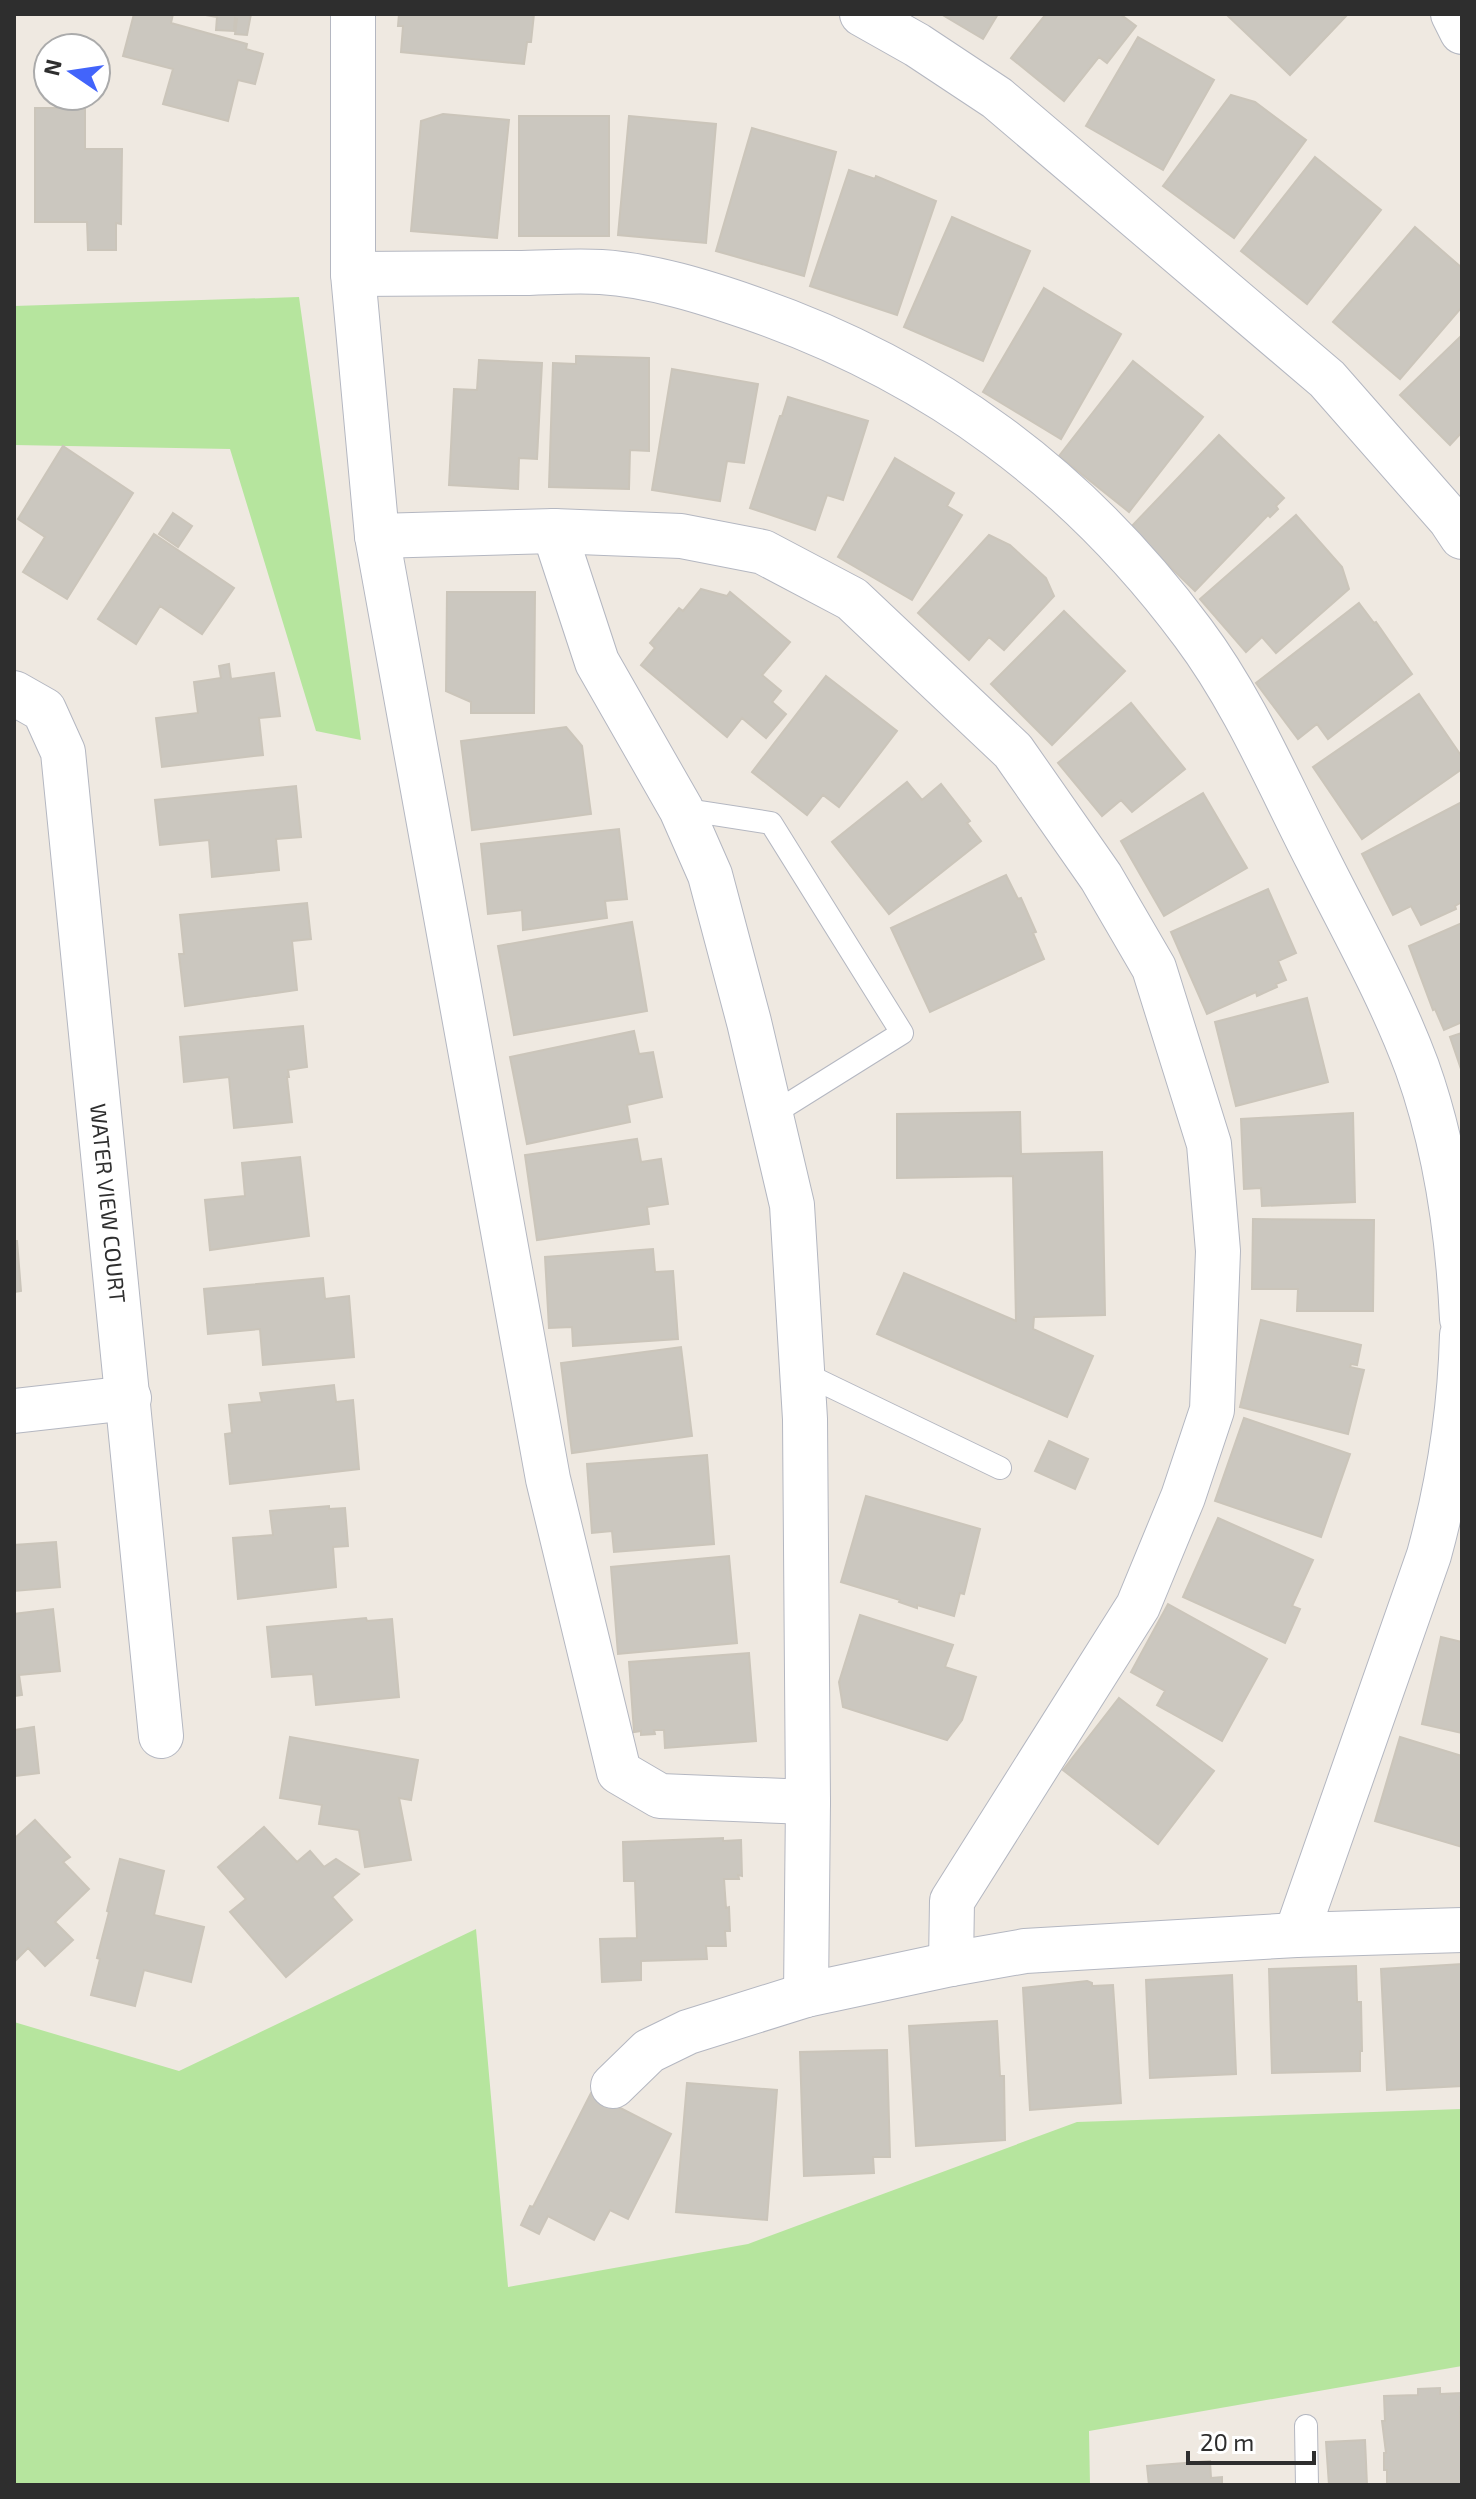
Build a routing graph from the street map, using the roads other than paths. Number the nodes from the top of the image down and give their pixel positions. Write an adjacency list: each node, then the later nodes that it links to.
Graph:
1 (353, 14): 5 (street)
2 (862, 14): 8 (street)
3 (1453, 14): 4 (street)
4 (1462, 32)
5 (353, 274): 7 (street); 12 (street)
6 (554, 531): 7 (street); 10 (street); 22 (street)
7 (377, 536): 19 (street)
8 (1462, 537)
9 (14, 693): 15 (street, WATER VIEW COURT)
10 (681, 809): 11 (street); 11 (lane)
11 (771, 1115): 14 (street)
12 (1462, 1319)
13 (1462, 1335): 21 (street)
14 (803, 1373): 17 (lane); 19 (street)
15 (129, 1398): 16 (street); 18 (street, WATER VIEW COURT)
16 (14, 1411)
17 (1000, 1468)
18 (161, 1736)
19 (808, 1802): 23 (street)
20 (1462, 1930): 21 (street)
21 (1296, 1935): 22 (street)
22 (951, 1964): 23 (street)
23 (806, 1995): 24 (street)
24 (613, 2086)
25 (1306, 2426): 26 (lane)
26 (1307, 2485)

